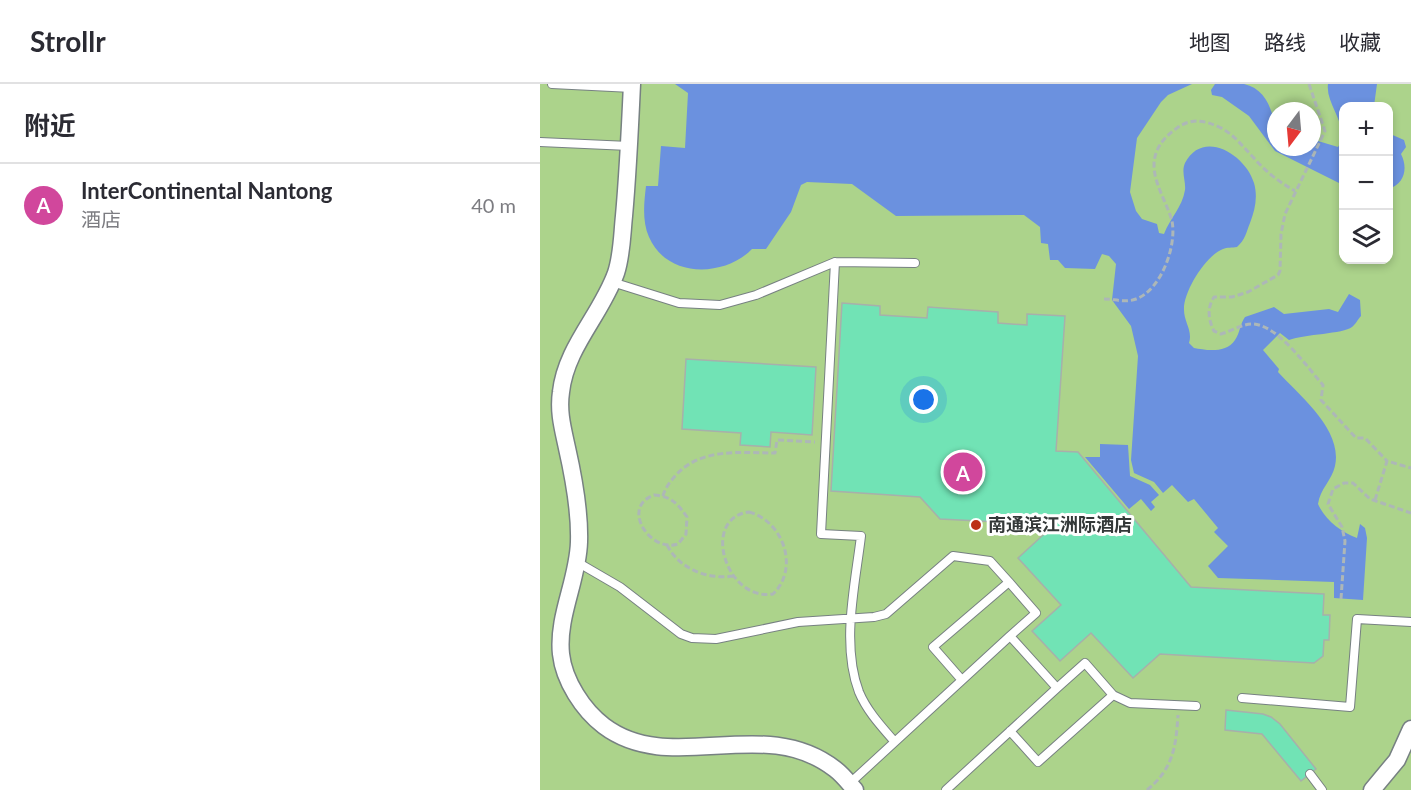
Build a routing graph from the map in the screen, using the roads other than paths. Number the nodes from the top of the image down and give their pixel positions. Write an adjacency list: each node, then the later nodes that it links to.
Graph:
1 (552, 84): 2 (lane)
2 (632, 86): 4 (street)
3 (540, 142): 4 (lane)
4 (629, 146): 7 (street)
5 (835, 262): 6 (lane); 7 (lane); 10 (lane)
6 (915, 263)
7 (612, 282): 8 (street)
8 (577, 562): 10 (lane); 22 (street)
9 (1009, 582): 10 (lane); 12 (lane); 13 (lane)
10 (852, 618): 20 (lane)
11 (1411, 622): 16 (lane)
12 (1010, 636): 13 (lane); 14 (lane)
13 (961, 679): 20 (lane)
14 (1057, 688): 15 (lane); 19 (lane)
15 (1113, 695): 17 (lane); 19 (lane)
16 (1242, 698)
17 (1196, 706)
18 (1411, 729): 25 (street)
19 (1010, 731): 23 (lane)
20 (894, 741): 22 (lane)
21 (1310, 774): 24 (lane)
22 (852, 787)
23 (946, 790)
24 (1322, 790)
25 (1372, 790)

